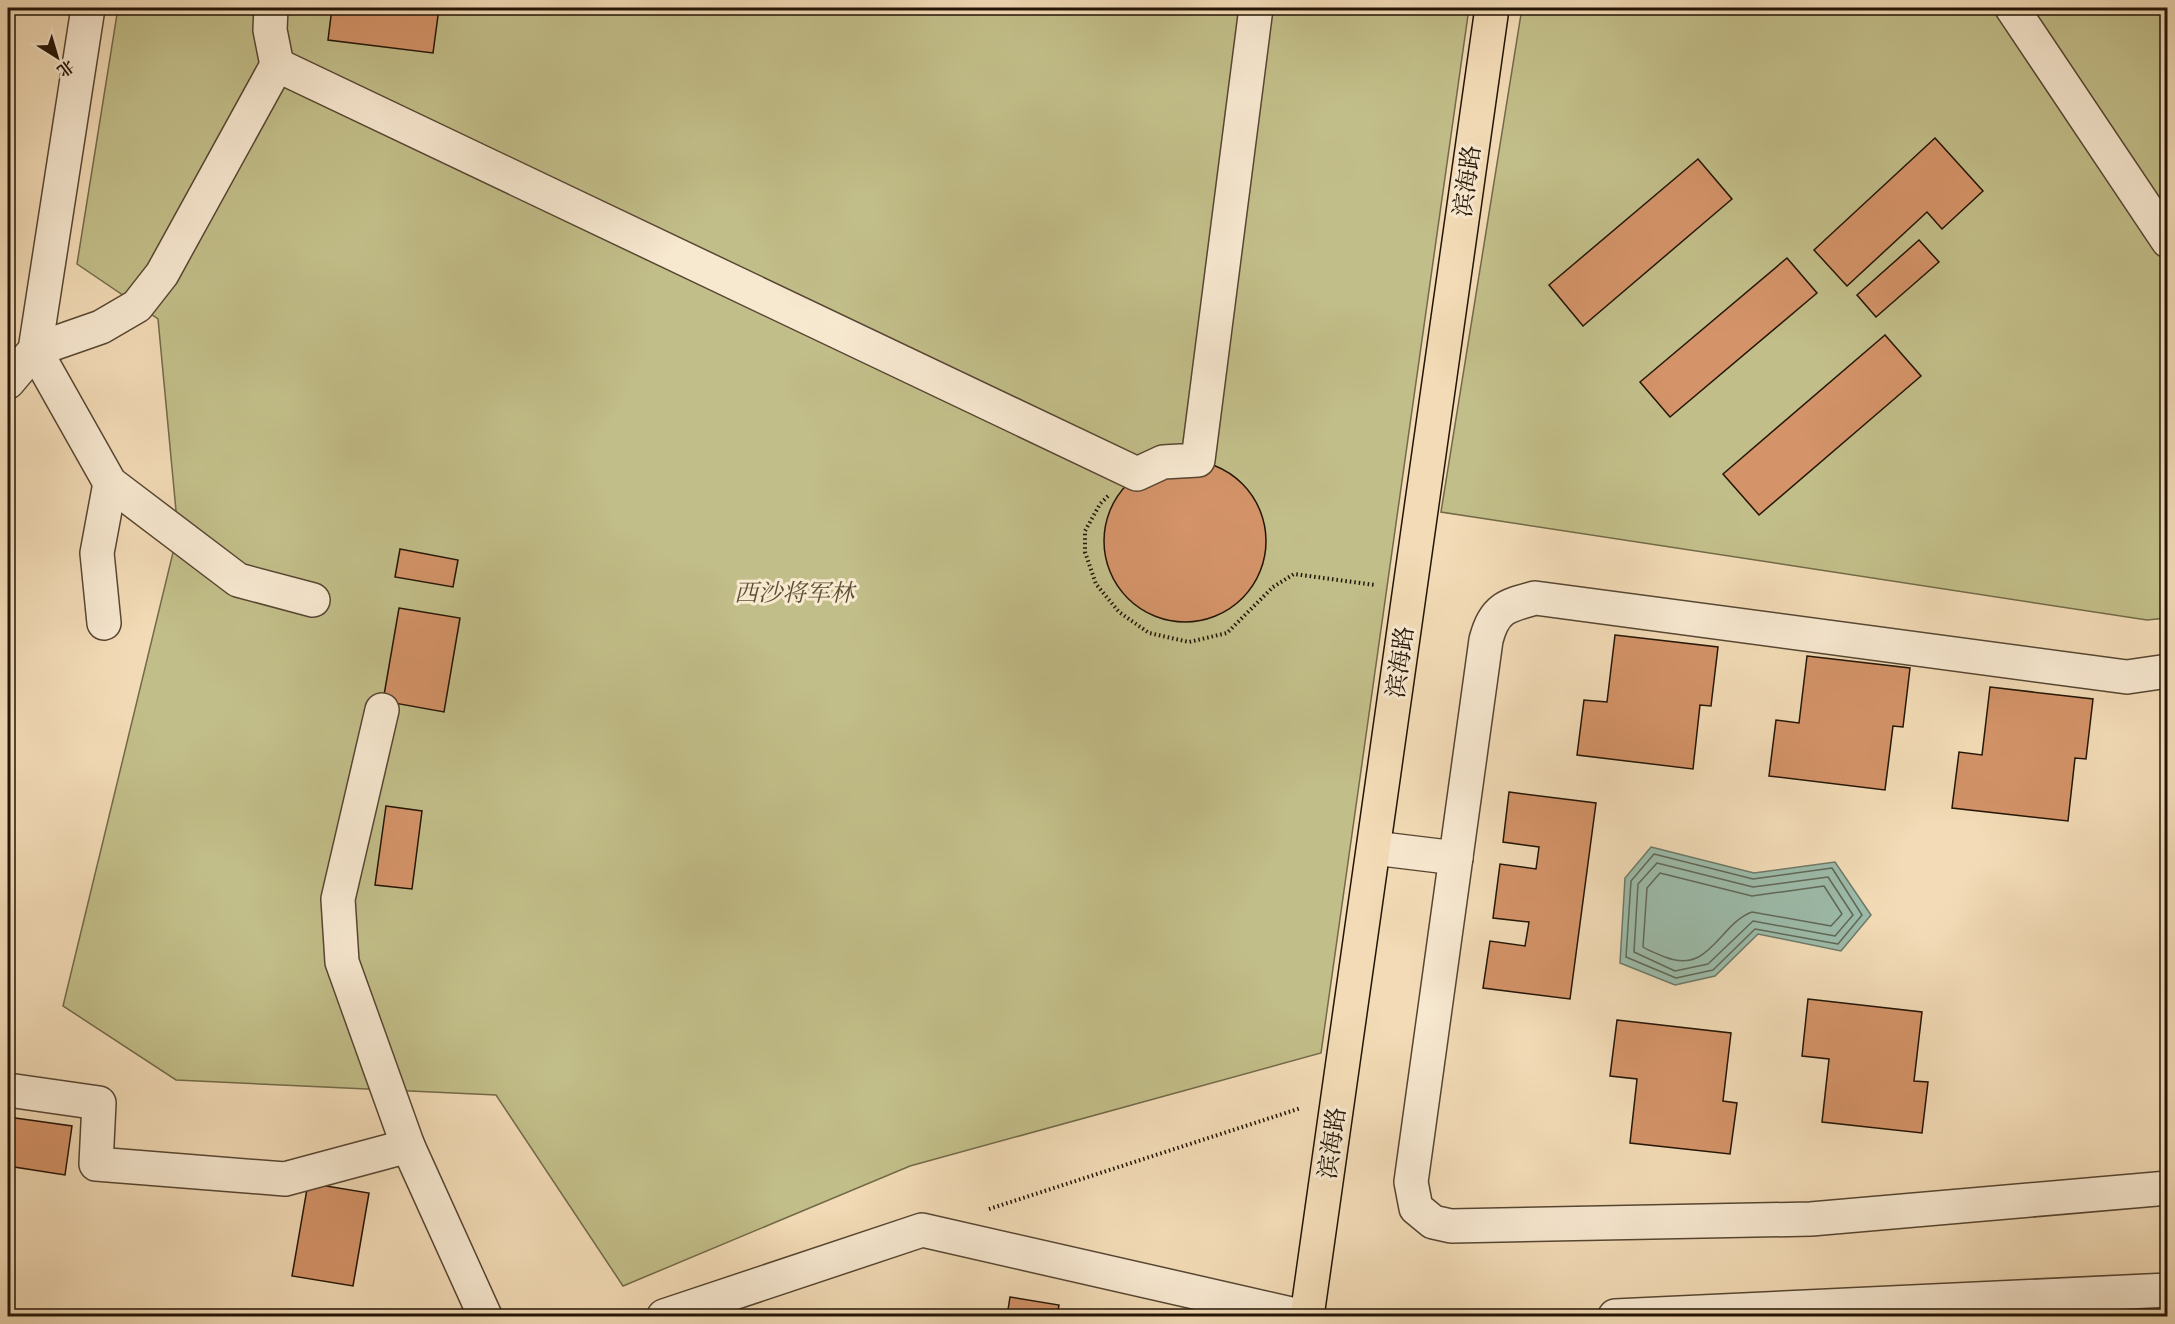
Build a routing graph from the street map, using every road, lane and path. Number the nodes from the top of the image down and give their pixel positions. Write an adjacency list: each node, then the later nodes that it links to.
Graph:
1 (88, 8): 8 (street)
2 (271, 8): 6 (street)
3 (1256, 8): 10 (street)
4 (1492, 8): 12 (main road, 滨海路)
5 (2012, 8): 7 (street)
6 (277, 65): 8 (street); 10 (street)
7 (2168, 241)
8 (35, 350): 9 (street); 11 (street)
9 (8, 382)
10 (1137, 474): 12 (path)
11 (110, 483): 13 (street); 14 (street)
12 (1410, 591): 17 (main road, 滨海路)
13 (313, 600)
14 (104, 623)
15 (2168, 671): 18 (street)
16 (382, 710): 21 (street)
17 (1374, 848): 18 (street); 20 (main road, 滨海路)
18 (1456, 858): 22 (street)
19 (8, 1090): 21 (street)
20 (1339, 1096): 23 (path); 28 (main road, 滨海路)
21 (408, 1146): 25 (street)
22 (2168, 1188)
23 (979, 1212)
24 (2168, 1290): 29 (street)
25 (484, 1317)
26 (664, 1317): 27 (street)
27 (1300, 1317)
28 (1307, 1317)
29 (1615, 1317)

